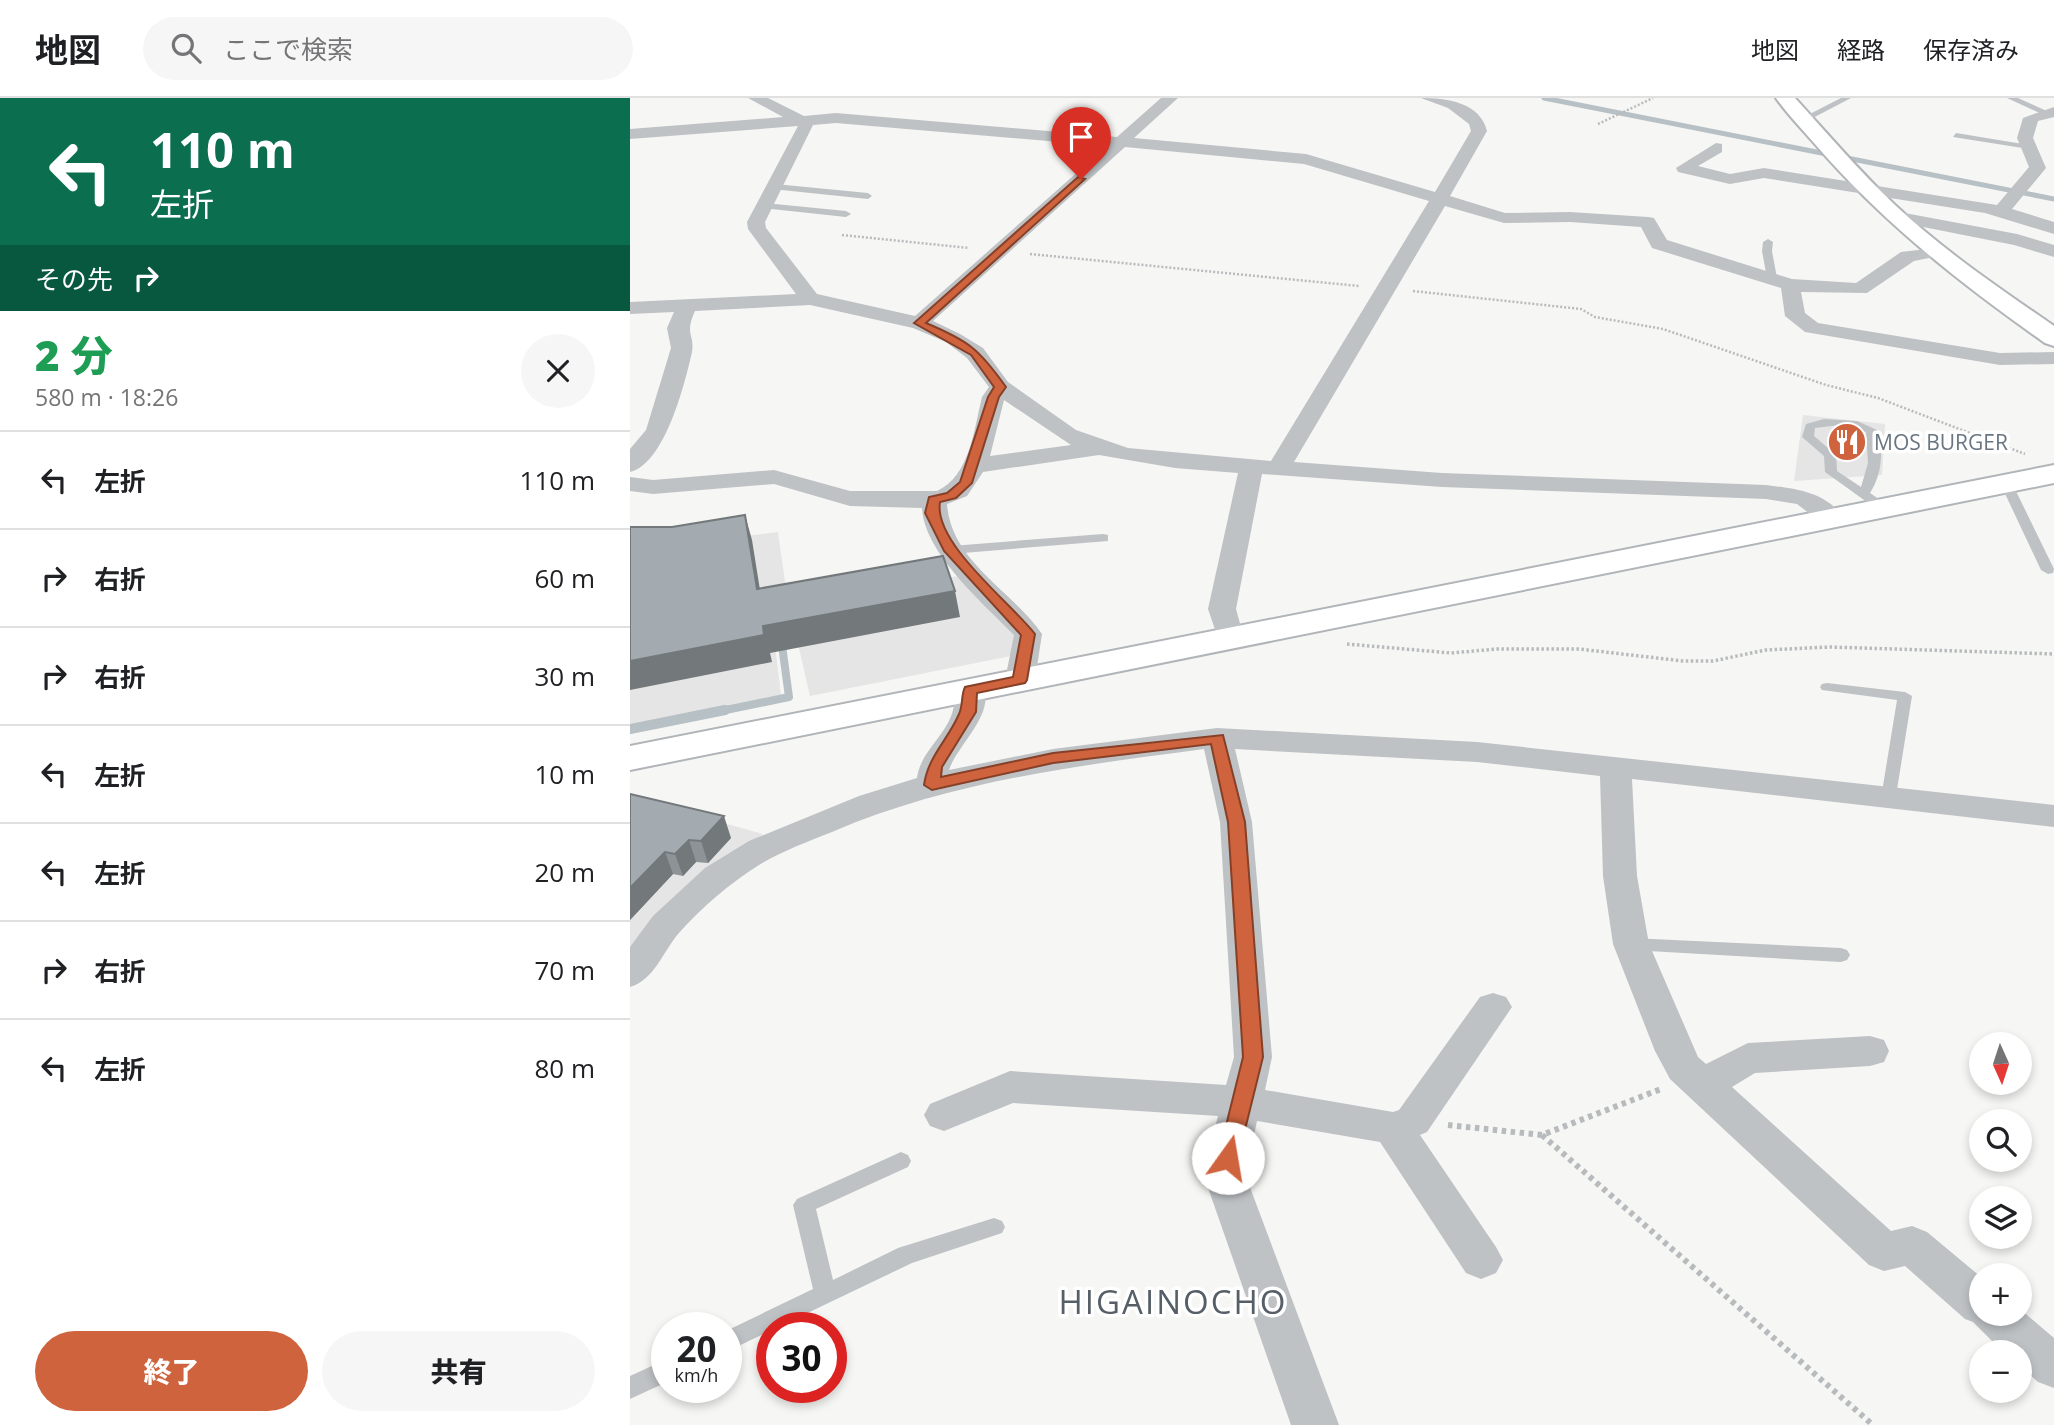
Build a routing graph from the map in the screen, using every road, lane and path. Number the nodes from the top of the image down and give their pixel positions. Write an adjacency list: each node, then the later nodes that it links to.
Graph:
1 (756, 98): 12 (street)
2 (1170, 98): 16 (street)
3 (1429, 98): 24 (street)
4 (1653, 98): 13 (path)
5 (1785, 98): 11 (street)
6 (1847, 98): 11 (lane)
7 (2011, 98): 9 (lane)
8 (856, 102): 10 (street)
9 (2050, 113): 17 (street)
10 (823, 118): 12 (street); 16 (street)
11 (1804, 119): 22 (street)
12 (804, 122): 14 (street); 21 (street)
13 (1598, 124)
14 (630, 134)
15 (1956, 135): 17 (lane)
16 (1121, 143): 24 (street); 32 (street)
17 (2029, 147): 26 (street)
18 (1716, 148): 20 (street)
19 (1752, 156): 20 (street)
20 (1764, 173): 22 (street)
21 (775, 187): 23 (lane); 25 (street)
22 (1866, 189): 26 (street); 28 (street)
23 (868, 196)
24 (1441, 200): 35 (street); 36 (street)
25 (765, 206): 27 (lane); 37 (street)
26 (2000, 212): 29 (street)
27 (846, 214)
28 (1894, 216): 33 (street); 34 (street)
29 (2054, 229)
30 (836, 234): 32 (path)
31 (1768, 242): 35 (lane)
32 (1002, 251): 36 (path); 40 (street)
33 (1937, 251): 35 (street); 41 (street)
34 (2054, 251)
35 (1781, 282): 42 (street)
36 (1388, 288): 46 (path); 49 (street)
37 (810, 299): 38 (street); 40 (street)
38 (687, 306): 39 (street); 45 (street)
39 (630, 308)
40 (919, 323): 43 (street)
41 (2054, 338)
42 (2054, 358)
43 (1000, 387): 44 (street); 47 (street)
44 (1100, 448): 47 (street); 48 (street)
45 (630, 465)
46 (2043, 465): 50 (street)
47 (974, 466): 52 (street)
48 (1251, 467): 49 (street); 58 (street)
49 (1278, 469): 54 (street)
50 (2006, 483): 53 (street); 57 (lane)
51 (630, 484): 52 (street)
52 (934, 499): 56 (street)
53 (1873, 501): 53 (lane); 54 (street)
54 (1831, 518): 58 (street)
55 (1103, 538): 56 (lane)
56 (951, 550): 61 (street)
57 (2048, 570)
58 (1230, 638): 61 (street)
59 (1339, 643): 60 (path)
60 (2054, 654)
61 (1020, 680): 63 (street)
62 (1827, 687): 68 (lane)
63 (970, 690): 65 (street); 67 (street)
64 (1217, 738): 66 (street); 67 (street); 76 (street)
65 (630, 758)
66 (1616, 767): 68 (street); 70 (street)
67 (932, 785): 72 (street)
68 (1889, 798): 69 (street)
69 (2054, 816)
70 (1632, 944): 71 (lane); 75 (street)
71 (1840, 955)
72 (630, 974)
73 (1493, 1007): 78 (street)
74 (1870, 1051): 75 (street)
75 (1699, 1081): 79 (path); 84 (street)
76 (1241, 1102): 77 (street); 78 (street); 90 (street)
77 (944, 1115)
78 (1403, 1125): 79 (path); 82 (street)
79 (1542, 1135): 91 (path)
80 (901, 1161): 83 (lane)
81 (994, 1227): 83 (lane)
82 (1481, 1260)
83 (825, 1294): 86 (lane)
84 (1969, 1295)
85 (2006, 1326): 87 (street)
86 (742, 1334)
87 (2054, 1367)
88 (651, 1378): 89 (lane)
89 (630, 1388)
90 (1315, 1425)
91 (1873, 1425)

